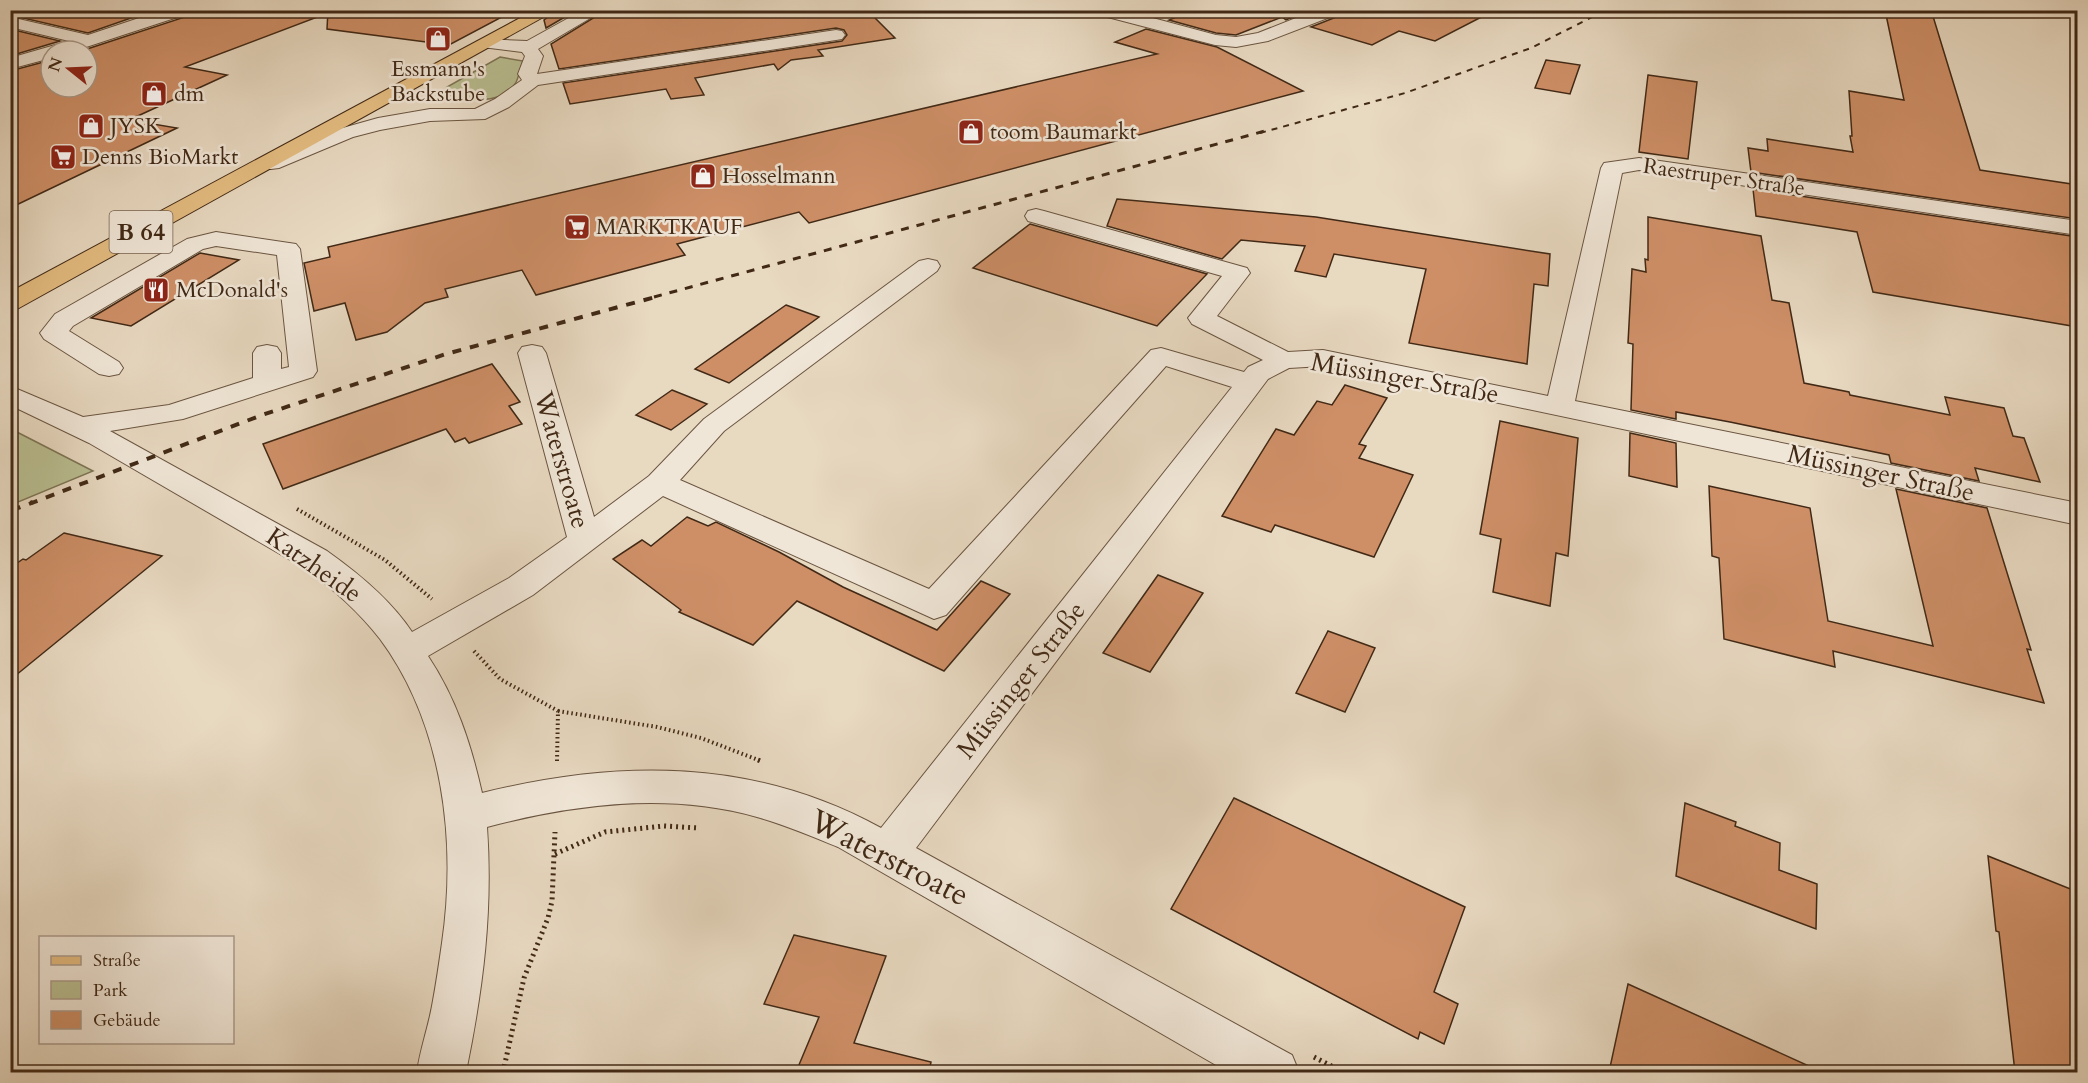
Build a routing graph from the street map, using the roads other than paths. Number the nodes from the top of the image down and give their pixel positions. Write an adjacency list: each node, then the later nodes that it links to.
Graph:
1 (182, 10): 9 (street)
2 (548, 10): 10 (main road, B 64)
3 (596, 10): 10 (street)
4 (1102, 10): 5 (street)
5 (1332, 10)
6 (10, 22): 8 (street)
7 (836, 35): 14 (street)
8 (82, 39)
9 (96, 39)
10 (488, 43): 15 (main road, B 64)
11 (530, 51): 14 (street)
12 (39, 56): 13 (street)
13 (10, 64)
14 (532, 81): 16 (street)
15 (385, 99): 16 (street); 17 (main road, B 64)
16 (478, 125): 17 (street)
17 (247, 175): 21 (main road, B 64)
18 (1036, 216): 24 (street)
19 (2078, 228): 29 (street, Raestruper Straße)
20 (928, 266): 31 (street)
21 (10, 303)
22 (267, 353): 26 (street)
23 (532, 353): 33 (street, Waterstroate)
24 (1284, 360): 27 (street, Müssinger Straße); 29 (street, Müssinger Straße)
25 (109, 368): 26 (street)
26 (267, 383): 30 (street)
27 (1249, 383): 31 (street); 36 (street, Müssinger Straße)
28 (14, 398): 30 (street, Katzheide)
29 (1560, 406): 32 (street, Müssinger Straße)
30 (79, 426): 34 (street, Katzheide)
31 (660, 483): 33 (street)
32 (2078, 514)
33 (584, 541): 34 (street, Waterstroate)
34 (408, 650): 35 (street, Katzheide)
35 (465, 815): 36 (street, Waterstroate); 37 (street, Katzheide)
36 (887, 853): 38 (street, Waterstroate)
37 (441, 1072)
38 (1275, 1072)

